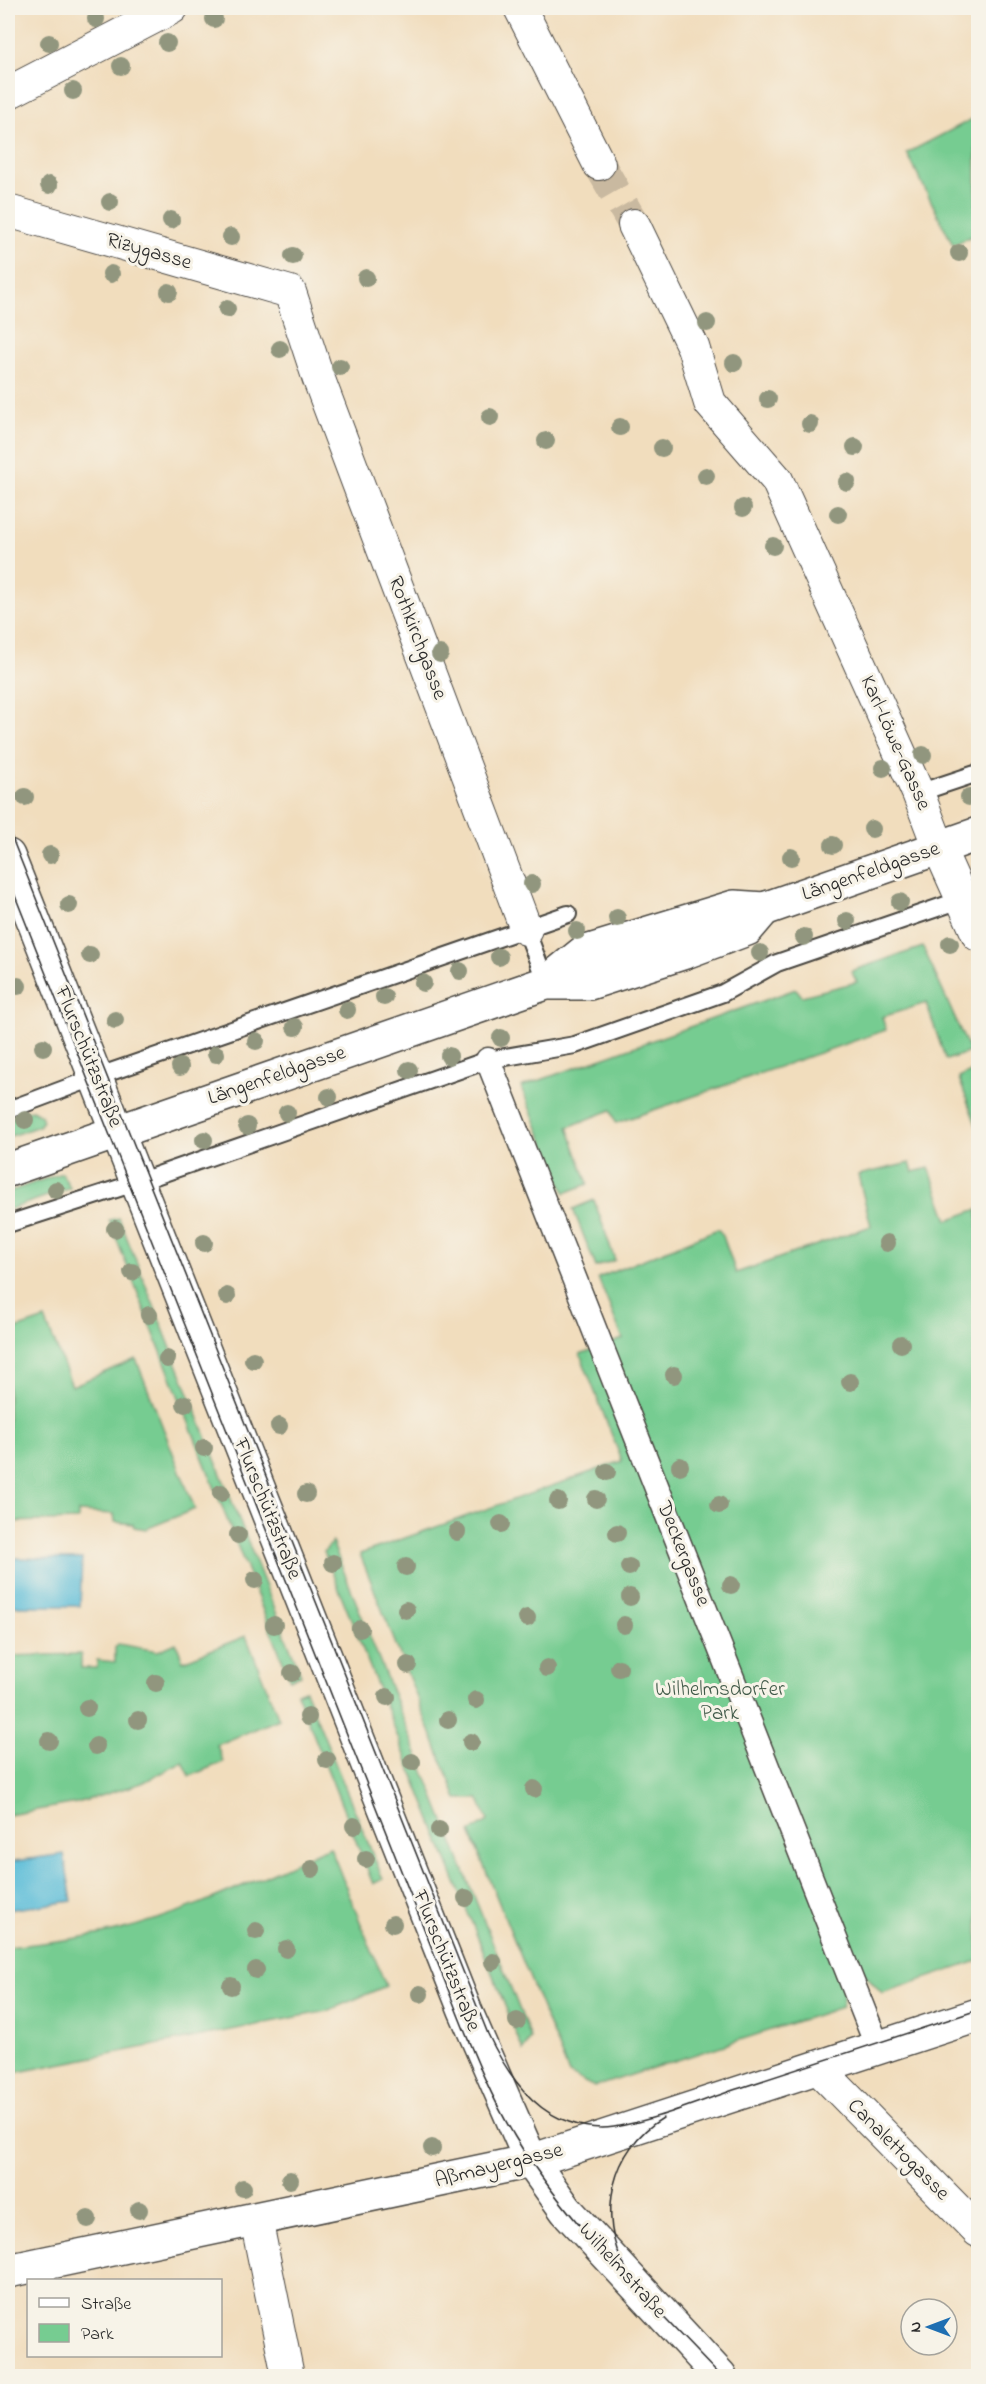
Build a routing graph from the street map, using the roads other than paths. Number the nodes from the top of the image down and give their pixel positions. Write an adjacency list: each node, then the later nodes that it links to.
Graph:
1 (172, 8): 3 (street)
2 (520, 8): 4 (street)
3 (8, 93)
4 (599, 164)
5 (8, 212): 7 (street, Rizygasse)
6 (634, 225): 9 (street, Karl-Löwe-Gasse)
7 (290, 292): 15 (street, Rothkirchgasse)
8 (978, 773): 9 (lane)
9 (918, 793): 11 (street, Karl-Löwe-Gasse)
10 (978, 834): 11 (street, Längenfeldgasse)
11 (939, 848): 13 (street, Karl-Löwe-Gasse); 17 (street, Längenfeldgasse)
12 (8, 856): 19 (street, Flurschützstraße)
13 (970, 897): 16 (street, Karl-Löwe-Gasse); 18 (lane)
14 (568, 915): 15 (lane)
15 (526, 929): 17 (lane, Rothkirchgasse); 19 (lane)
16 (978, 935)
17 (546, 983): 21 (street, Längenfeldgasse)
18 (488, 1060): 23 (lane); 26 (street, Deckergasse)
19 (96, 1077): 20 (lane); 21 (street, Flurschützstraße)
20 (8, 1110)
21 (117, 1131): 22 (street, Längenfeldgasse); 23 (street, Flurschützstraße)
22 (8, 1170)
23 (138, 1182): 24 (lane); 28 (street, Flurschützstraße)
24 (8, 1224)
25 (978, 2015): 26 (street, Aßmayergasse)
26 (878, 2048): 27 (street, Aßmayergasse)
27 (818, 2068): 28 (street, Aßmayergasse); 30 (street, Canalettogasse)
28 (531, 2161): 29 (street, Aßmayergasse); 33 (street, Wilhelmstraße)
29 (256, 2219): 31 (street, Aßmayergasse); 32 (street)
30 (978, 2231)
31 (8, 2271)
32 (288, 2376)
33 (720, 2376)

